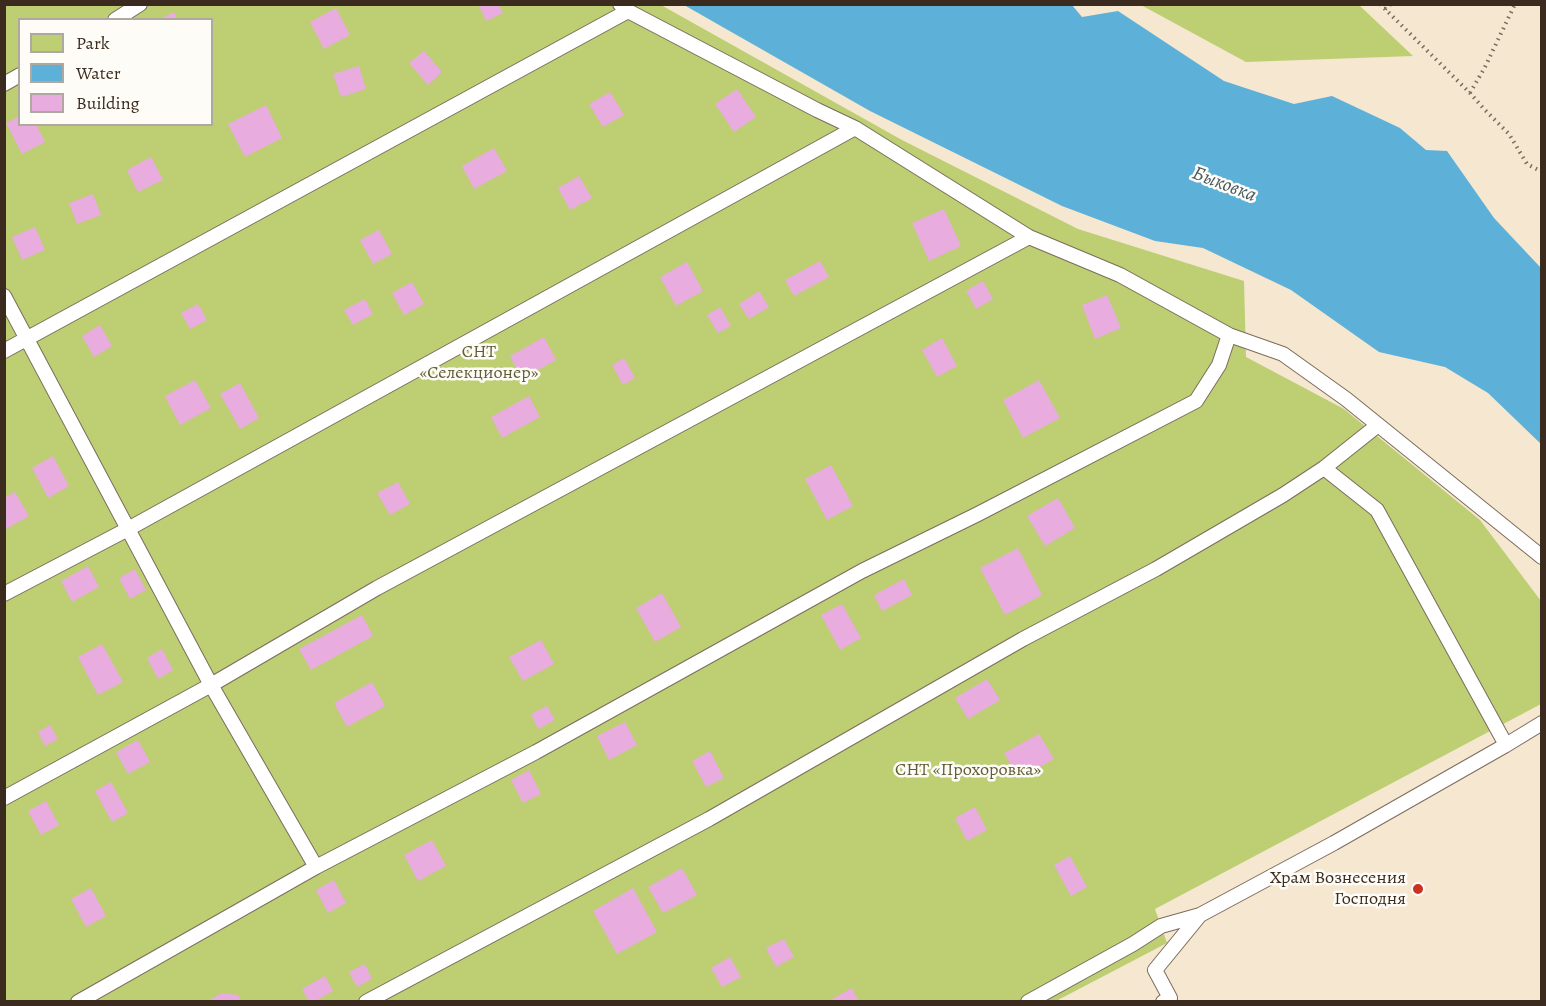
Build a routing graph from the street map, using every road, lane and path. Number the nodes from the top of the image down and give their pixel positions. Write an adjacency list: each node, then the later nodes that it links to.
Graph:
1 (140, 4): 7 (lane)
2 (1380, 4): 6 (path)
3 (1391, 4): 6 (path)
4 (1515, 4): 10 (path)
5 (624, 8): 11 (lane); 16 (lane)
6 (1385, 9): 10 (path)
7 (118, 18)
8 (18, 76): 9 (lane)
9 (4, 84)
10 (1470, 93): 12 (path)
11 (855, 128): 13 (lane); 20 (lane)
12 (1542, 172)
13 (1029, 237): 15 (lane); 23 (lane)
14 (4, 296): 16 (lane)
15 (1229, 335): 18 (lane); 27 (lane)
16 (28, 339): 17 (lane); 20 (lane)
17 (4, 351)
18 (1378, 425): 19 (lane); 21 (lane)
19 (1324, 468): 25 (lane); 30 (lane)
20 (128, 529): 22 (lane); 23 (lane)
21 (1542, 557)
22 (4, 594)
23 (211, 685): 26 (lane); 27 (lane)
24 (1542, 723): 25 (lane)
25 (1506, 745): 28 (lane)
26 (4, 798)
27 (316, 867): 29 (lane)
28 (1200, 915): 31 (lane); 32 (lane)
29 (78, 1002)
30 (366, 1002)
31 (1028, 1002)
32 (1163, 1002)

